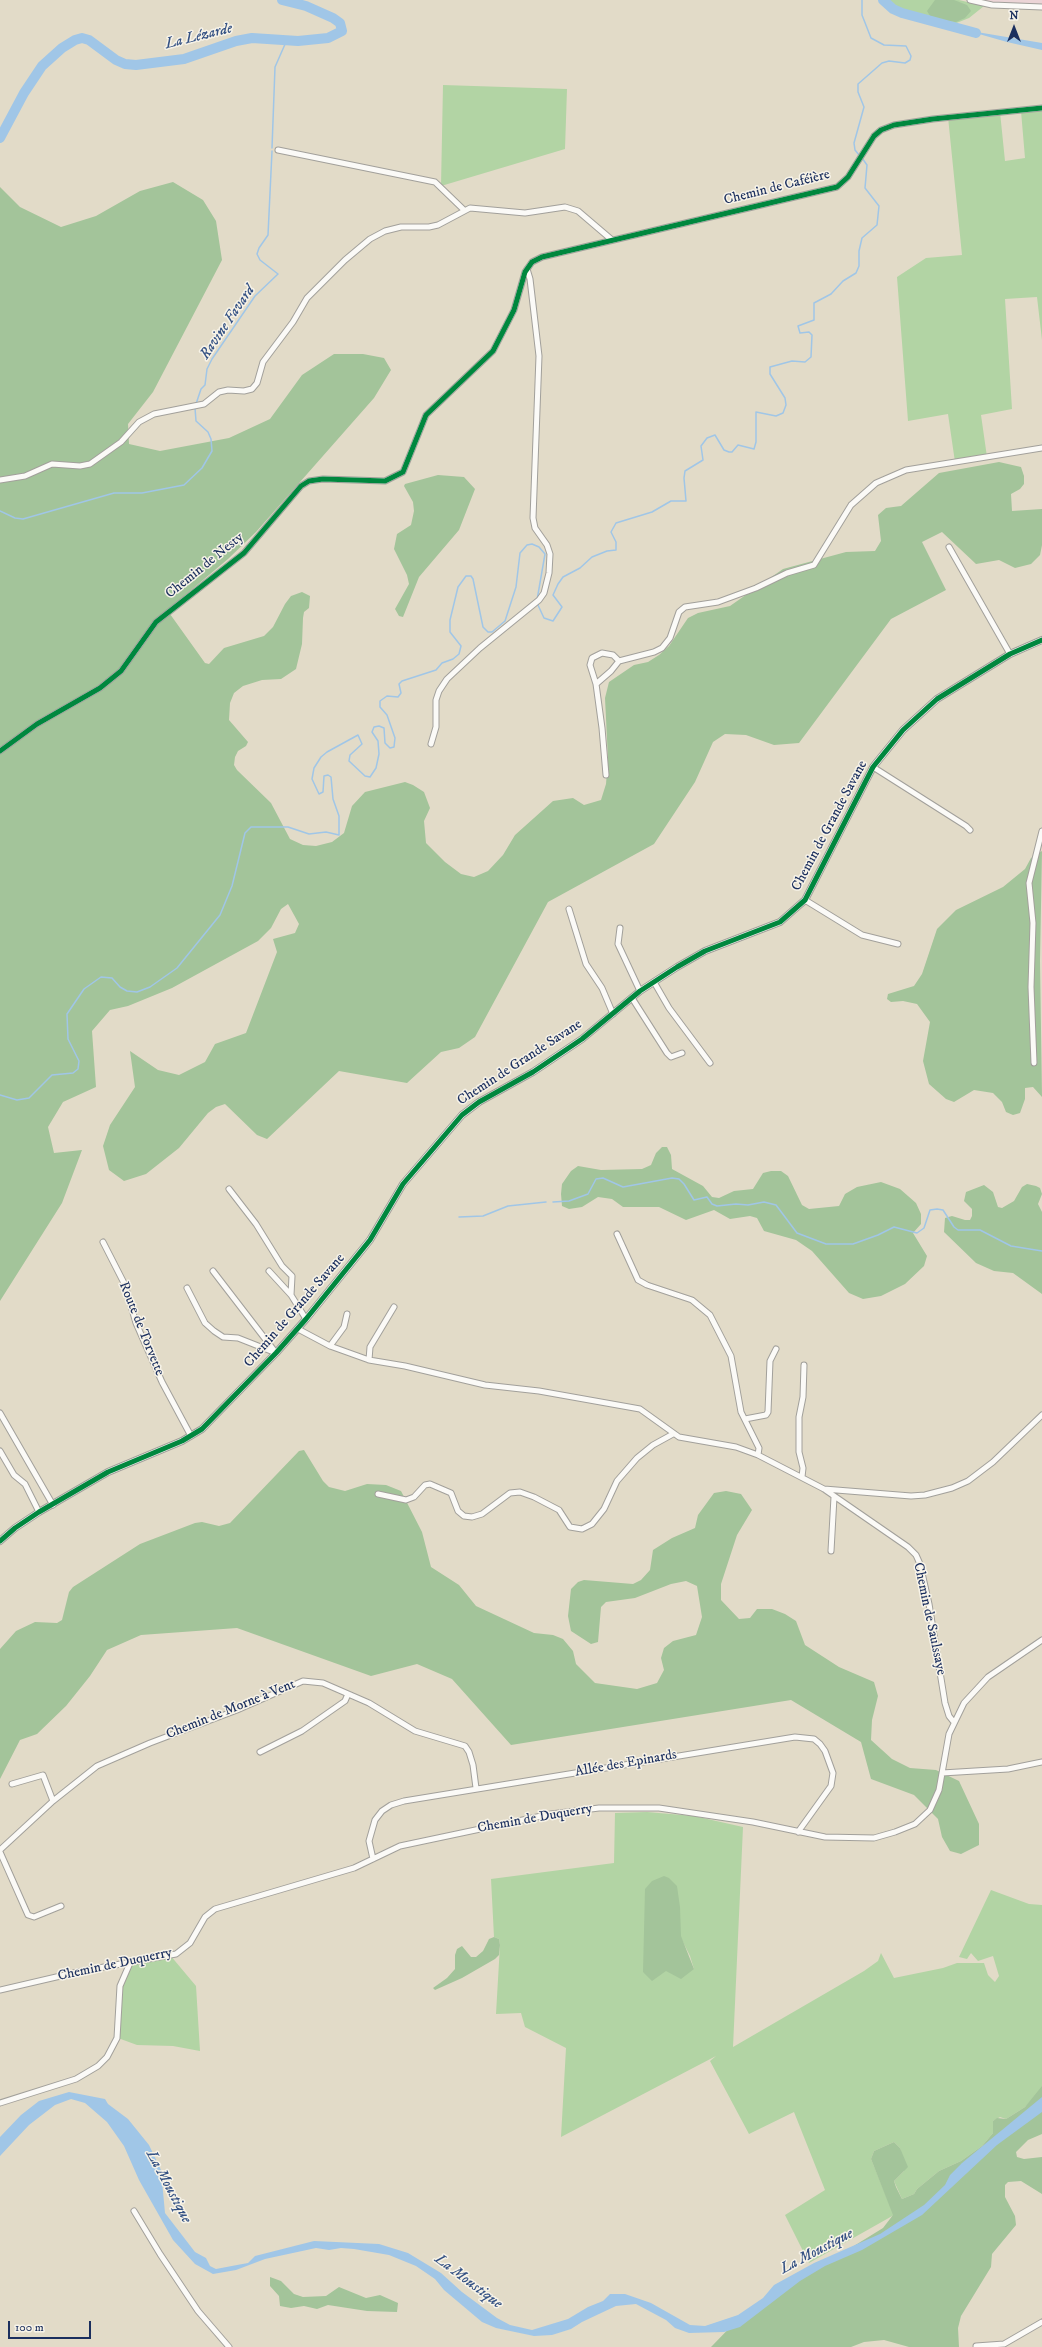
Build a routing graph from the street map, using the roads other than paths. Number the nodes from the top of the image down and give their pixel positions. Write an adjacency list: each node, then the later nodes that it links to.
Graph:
1 (970, 0): 2 (street)
2 (983, 2): 3 (street)
3 (1042, 7)
4 (1042, 108): 7 (street, Chemin de Caféière)
5 (278, 150): 6 (street)
6 (464, 210): 7 (street); 10 (street)
7 (612, 240): 8 (street)
8 (527, 269): 16 (street); 17 (street, Chemin de Nesty)
9 (1042, 448): 14 (street)
10 (0, 480)
11 (949, 547): 13 (street)
12 (1042, 640): 13 (street, Chemin de Grande Savane)
13 (1010, 654): 18 (street, Chemin de Grande Savane)
14 (619, 661): 15 (street); 15 (street)
15 (596, 684): 19 (street)
16 (431, 744)
17 (0, 751)
18 (873, 767): 20 (street); 22 (street, Chemin de Grande Savane)
19 (606, 775)
20 (970, 830)
21 (1042, 832): 32 (street)
22 (805, 900): 25 (street); 26 (street, Chemin de Grande Savane)
23 (569, 909): 29 (street)
24 (620, 928): 27 (street)
25 (898, 944)
26 (654, 982): 27 (street, Chemin de Grande Savane); 31 (street)
27 (640, 991): 28 (street, Chemin de Grande Savane)
28 (632, 998): 29 (street, Chemin de Grande Savane); 30 (street)
29 (613, 1014): 42 (street, Chemin de Grande Savane)
30 (682, 1052)
31 (710, 1063)
32 (1034, 1063)
33 (229, 1189): 39 (street)
34 (617, 1234): 51 (street)
35 (103, 1242): 53 (street, Route de Torvette)
36 (213, 1271): 46 (street)
37 (270, 1271): 39 (street)
38 (187, 1288): 46 (street)
39 (291, 1295): 42 (street)
40 (394, 1307): 47 (street)
41 (347, 1314): 44 (street)
42 (306, 1319): 43 (street, Chemin de Grande Savane)
43 (298, 1329): 44 (street); 46 (street, Chemin de Grande Savane)
44 (330, 1346): 47 (street)
45 (776, 1348): 51 (street)
46 (276, 1353): 53 (street, Chemin de Grande Savane)
47 (369, 1360): 52 (street)
48 (804, 1365): 56 (street)
49 (0, 1413): 60 (street)
50 (1042, 1415): 57 (street)
51 (745, 1419): 55 (street)
52 (673, 1434): 55 (street); 58 (street)
53 (191, 1436): 60 (street, Chemin de Grande Savane)
54 (0, 1451): 61 (street)
55 (758, 1455): 56 (street)
56 (802, 1477): 57 (street)
57 (824, 1489): 59 (street, Chemin de Saulssaye)
58 (378, 1494)
59 (834, 1497): 63 (street); 66 (street, Chemin de Saulssaye)
60 (53, 1504): 61 (street, Chemin de Grande Savane)
61 (39, 1512): 62 (street, Chemin de Grande Savane)
62 (0, 1541)
63 (831, 1551)
64 (1042, 1640): 66 (street, Chemin de Duquerry)
65 (348, 1694): 67 (street); 71 (street, Chemin de Morne à Vent); 72 (street, Chemin de Morne à Vent)
66 (953, 1722): 69 (street, Chemin de Duquerry)
67 (260, 1752)
68 (1042, 1762): 69 (street)
69 (942, 1773): 73 (street, Chemin de Duquerry)
70 (12, 1784): 72 (street)
71 (476, 1788): 73 (street, Allée des Epinards); 75 (street, Allée des Epinards)
72 (53, 1801): 74 (street, Chemin de Morne à Vent)
73 (798, 1832): 75 (street, Chemin de Duquerry)
74 (0, 1851): 76 (street)
75 (372, 1859): 77 (street, Chemin de Duquerry)
76 (61, 1906)
77 (130, 1963): 78 (street, Chemin de Duquerry); 79 (street)
78 (0, 1990)
79 (0, 2103)
80 (134, 2211): 83 (street)
81 (1042, 2322): 82 (street)
82 (976, 2346)
83 (229, 2347)

